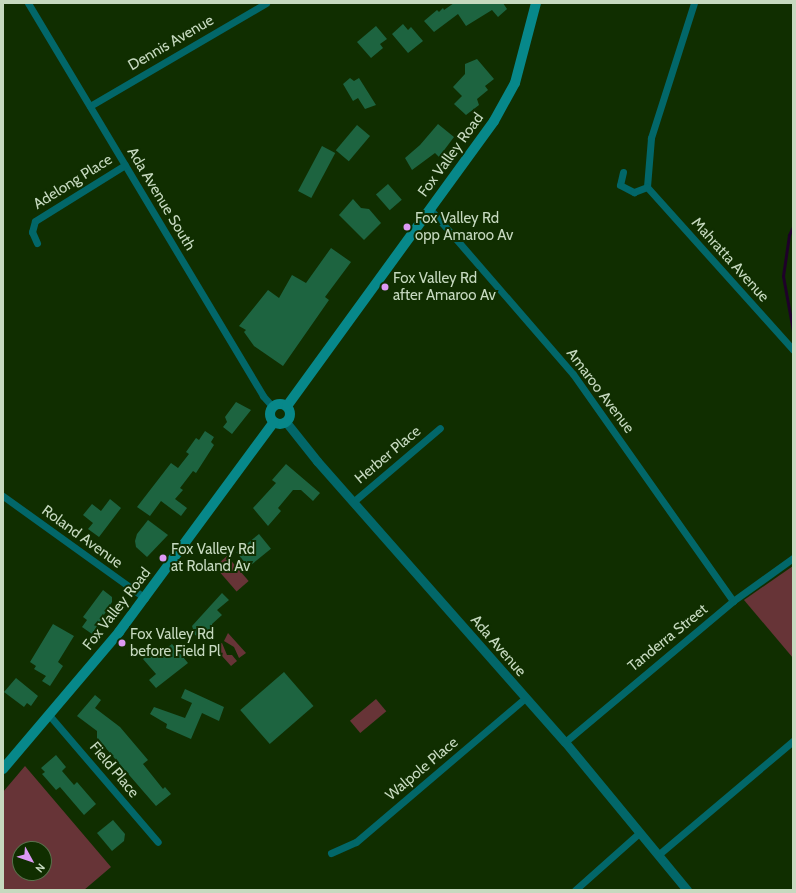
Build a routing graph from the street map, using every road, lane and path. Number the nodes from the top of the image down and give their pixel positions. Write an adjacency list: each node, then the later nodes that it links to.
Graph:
1 (28, 3): 5 (street, Ada Avenue South)
2 (266, 3): 5 (street, Dennis Avenue)
3 (536, 3): 9 (main road, Fox Valley Road)
4 (694, 3): 8 (street)
5 (90, 106): 6 (street, Ada Avenue South)
6 (125, 165): 10 (street, Adelong Place); 13 (street, Ada Avenue South)
7 (623, 172): 8 (street)
8 (647, 188): 11 (street, Mahratta Avenue)
9 (430, 209): 12 (main road, Fox Valley Road); 21 (street, Amaroo Avenue)
10 (37, 243)
11 (793, 350)
12 (287, 406): 13 (main road); 15 (main road)
13 (273, 407): 14 (main road)
14 (274, 422): 15 (main road); 20 (main road, Fox Valley Road)
15 (286, 422): 18 (street, Ada Avenue)
16 (440, 428): 18 (street, Herber Place)
17 (3, 496): 20 (street, Roland Avenue)
18 (353, 502): 22 (street, Ada Avenue)
19 (793, 558): 21 (street, Tanderra Street)
20 (145, 598): 23 (main road, Fox Valley Road)
21 (734, 601): 25 (street, Tanderra Street)
22 (525, 698): 25 (street, Ada Avenue); 29 (street, Walpole Place)
23 (49, 715): 26 (main road, Fox Valley Road); 28 (street, Field Place)
24 (793, 741): 30 (street)
25 (565, 742): 27 (street, Ada Avenue)
26 (3, 769)
27 (639, 833): 30 (street, Ada Avenue); 31 (street)
28 (158, 842)
29 (331, 853)
30 (658, 855): 32 (street, Ada Avenue)
31 (575, 890)
32 (687, 890)

